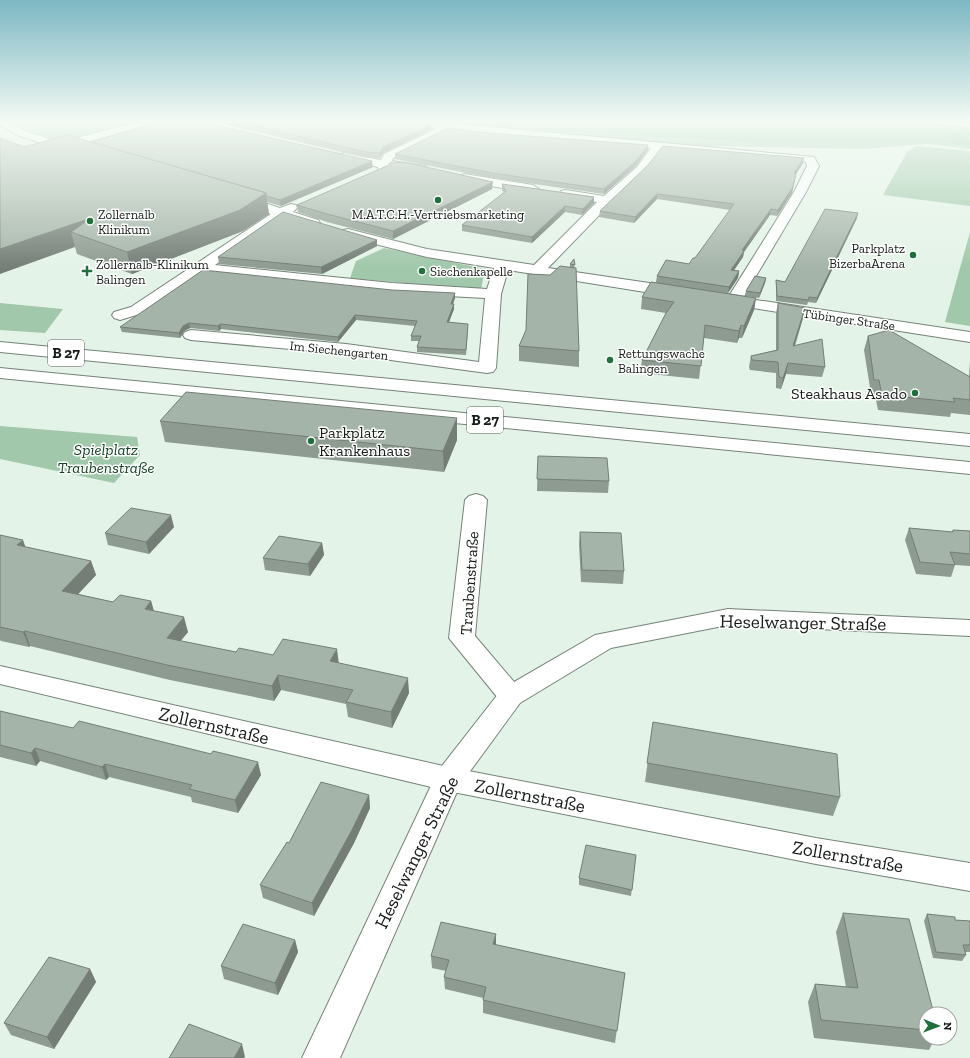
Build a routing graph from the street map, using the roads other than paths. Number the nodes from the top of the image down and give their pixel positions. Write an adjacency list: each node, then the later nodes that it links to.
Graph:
1 (379, 170): 4 (main road)
2 (639, 170): 7 (main road)
3 (811, 170): 16 (main road)
4 (370, 174)
5 (453, 175): 7 (main road)
6 (230, 196): 9 (main road)
7 (607, 200): 12 (main road)
8 (304, 202): 9 (main road)
9 (282, 212): 10 (main road); 11 (main road)
10 (502, 266): 12 (main road); 13 (main road)
11 (200, 268): 13 (main road); 17 (main road)
12 (537, 271): 14 (main road)
13 (493, 294): 18 (main road, Im Siechengarten)
14 (689, 294)
15 (711, 298): 16 (main road, Tübinger Straße)
16 (733, 301): 19 (main road, Tübinger Straße)
17 (120, 315)
18 (191, 335)
19 (970, 337)
20 (0, 347): 22 (main road, B 27)
21 (0, 373): 23 (main road, B 27)
22 (970, 440)
23 (970, 468)
24 (476, 500): 27 (main road, Traubenstraße)
25 (970, 628): 27 (main road, Heselwanger Straße)
26 (0, 675): 28 (main road, Zollernstraße)
27 (511, 696): 28 (main road, Heselwanger Straße)
28 (448, 779): 29 (main road, Zollernstraße); 30 (main road, Heselwanger Straße)
29 (970, 878)
30 (320, 1058)

